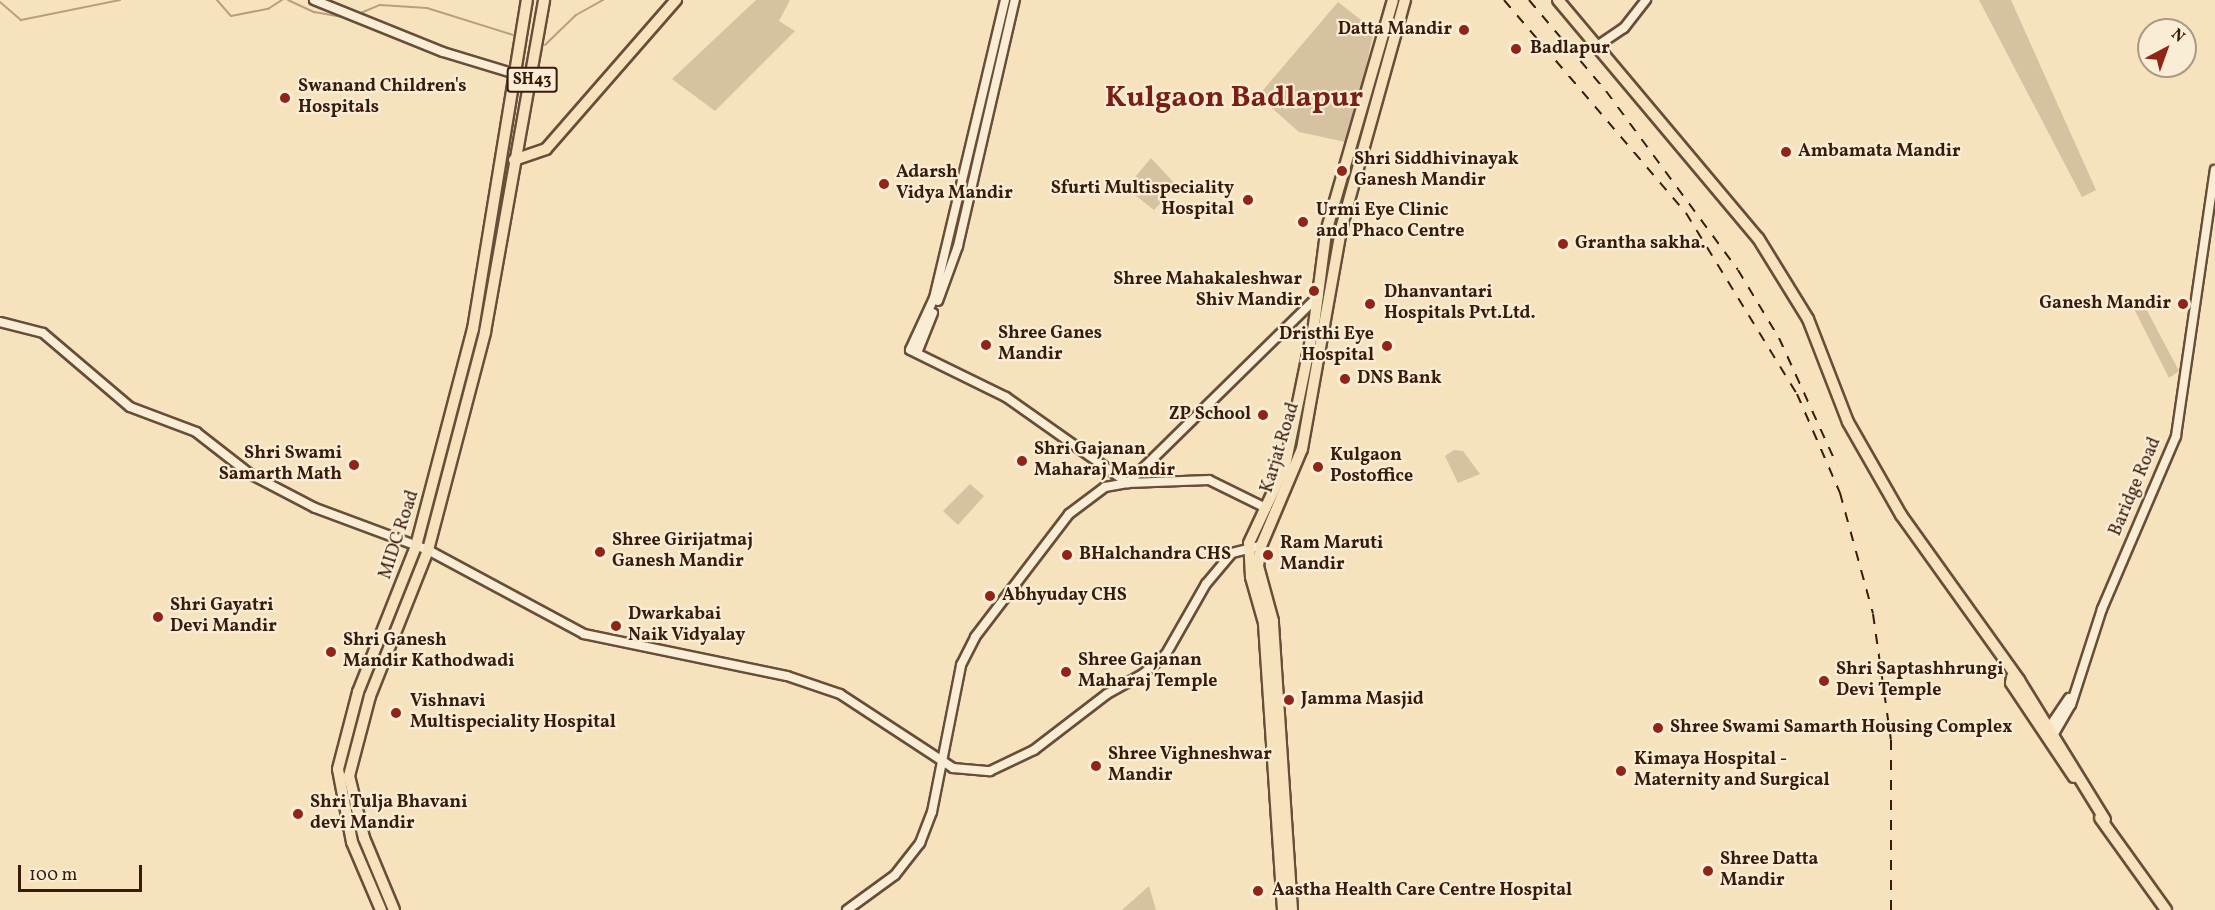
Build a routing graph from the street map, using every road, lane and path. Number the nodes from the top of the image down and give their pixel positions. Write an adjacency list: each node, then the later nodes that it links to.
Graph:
1 (314, 0): 12 (street)
2 (527, 0): 12 (main road, SH43)
3 (544, 0): 13 (main road, SH43)
4 (676, 0): 15 (main road)
5 (1005, 0): 20 (street)
6 (1015, 0): 20 (street)
7 (1393, 0): 17 (main road, Karjat Road)
8 (1406, 0): 18 (main road, Karjat Road)
9 (1558, 0): 11 (main road)
10 (1646, 0): 11 (street)
11 (1597, 46): 27 (main road)
12 (516, 75): 13 (street); 14 (main road, SH43)
13 (532, 78): 15 (main road, SH43)
14 (504, 158): 15 (main road); 23 (main road, MIDC Road)
15 (519, 161): 25 (main road, MIDC Road)
16 (2215, 170): 27 (street, Baridge Road)
17 (1317, 296): 18 (street); 21 (street); 22 (main road, Karjat Road)
18 (1330, 301): 24 (main road, Karjat Road)
19 (0, 321): 23 (street)
20 (914, 352): 21 (street)
21 (1128, 483): 22 (street); 28 (street)
22 (1266, 508): 24 (main road, Karjat Road)
23 (416, 546): 25 (street); 29 (main road, MIDC Road)
24 (1255, 547): 26 (main road, Karjat Road); 28 (street)
25 (428, 550): 28 (street); 30 (main road, MIDC Road)
26 (1278, 732): 32 (main road, Karjat Road); 33 (main road, Karjat Road)
27 (2049, 734): 34 (main road)
28 (940, 765): 31 (street)
29 (381, 910)
30 (394, 910)
31 (847, 910)
32 (1282, 910)
33 (1292, 910)
34 (2166, 910)

